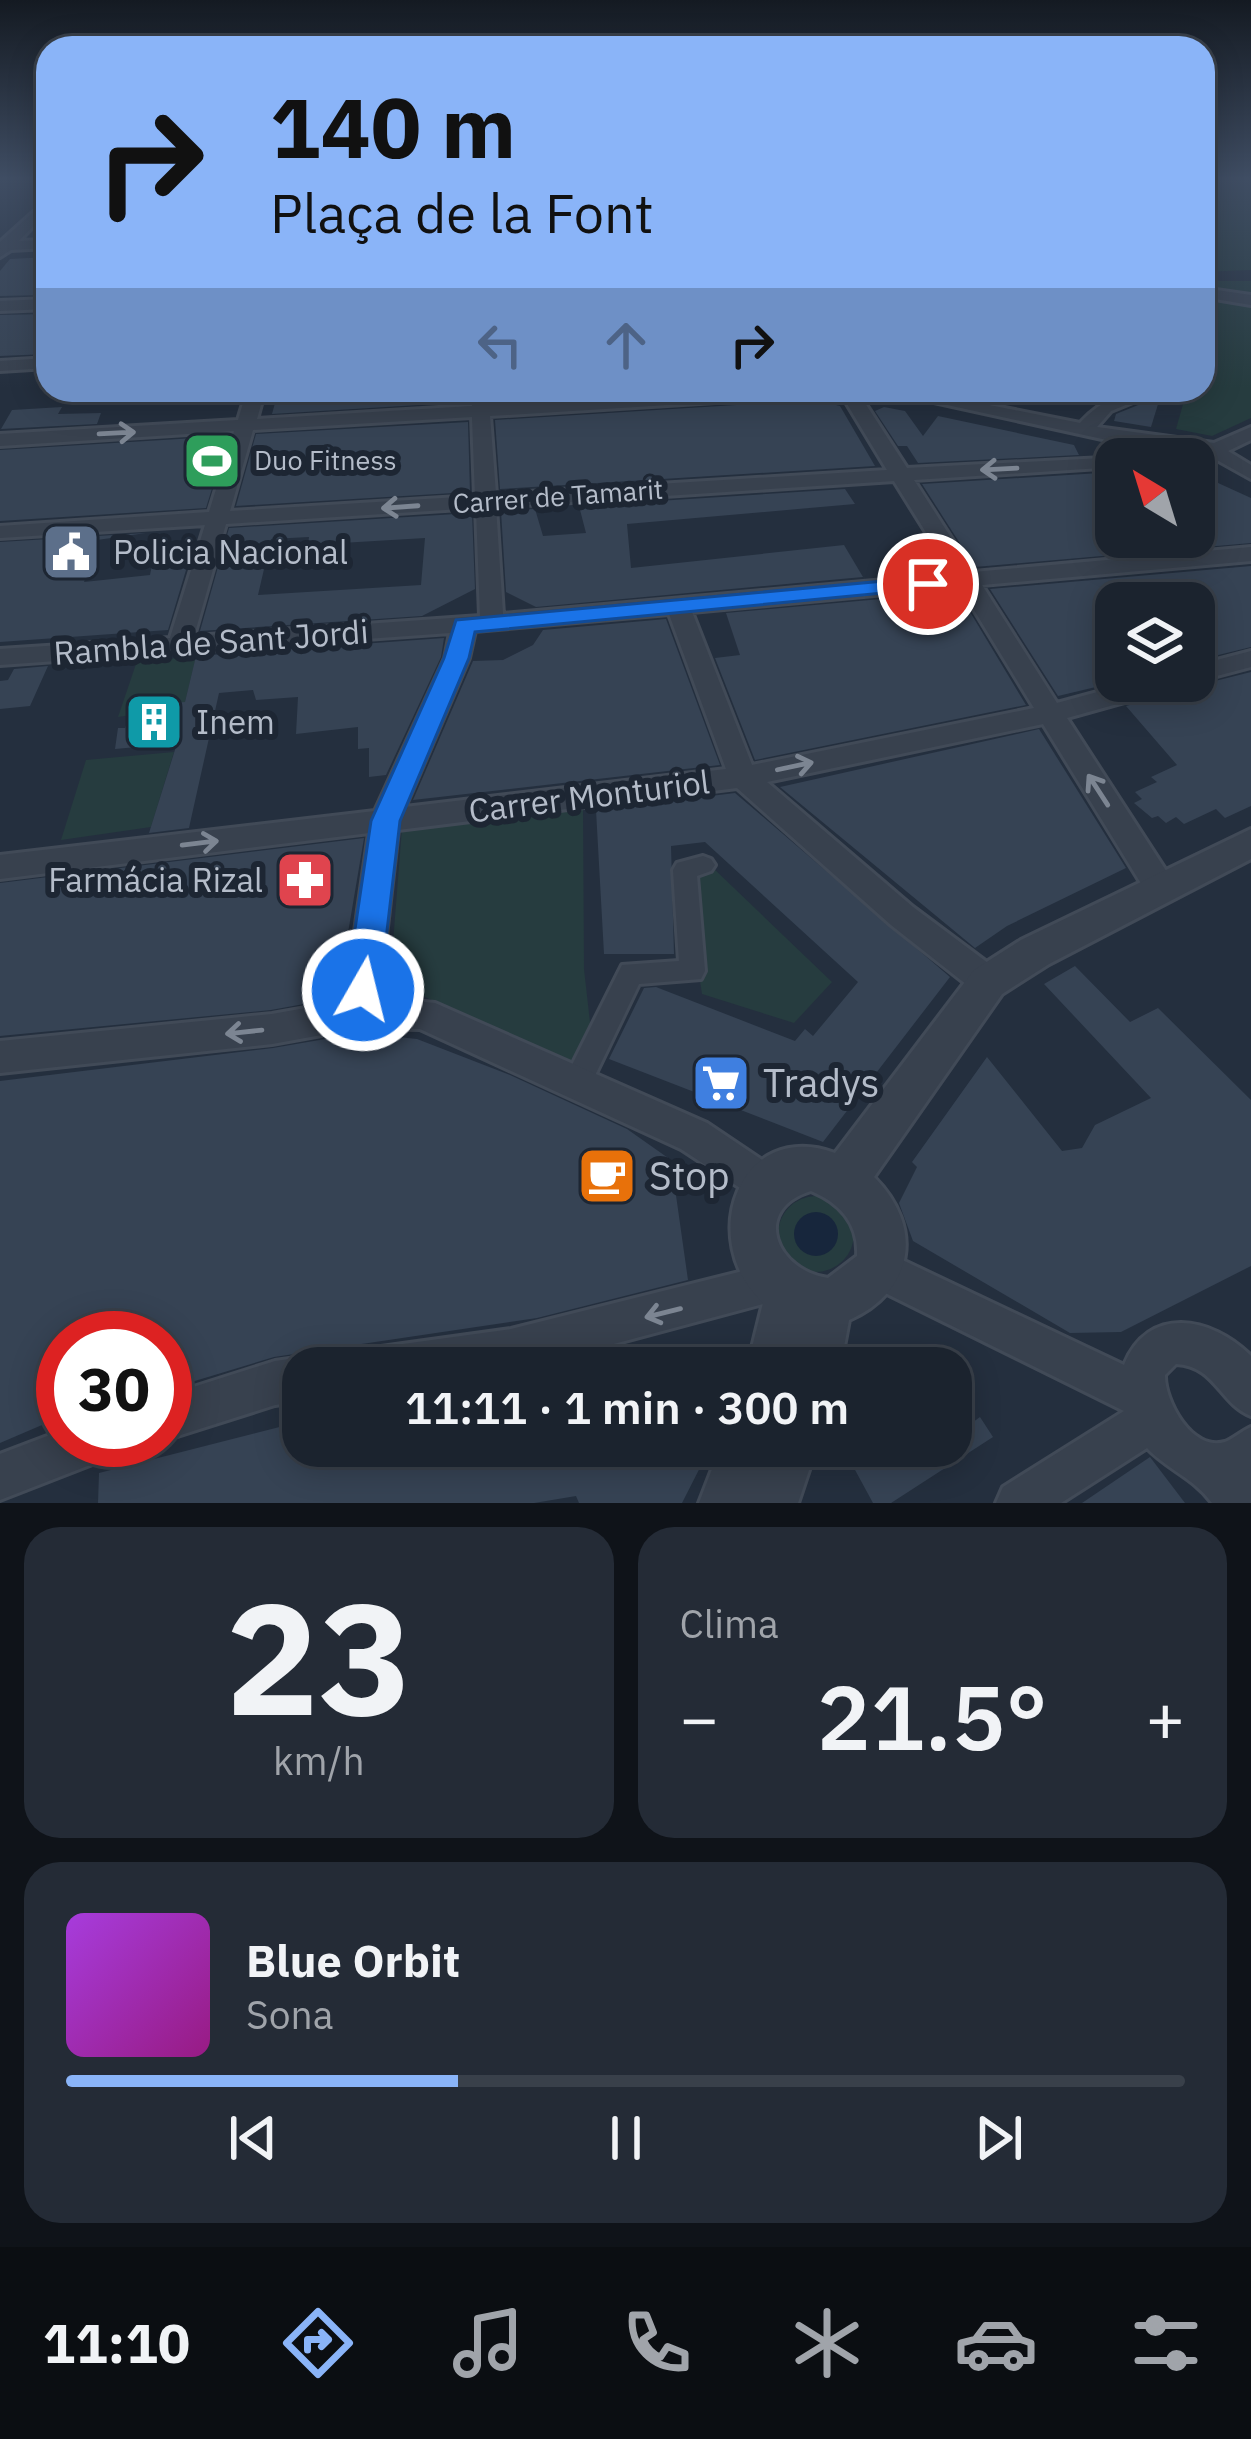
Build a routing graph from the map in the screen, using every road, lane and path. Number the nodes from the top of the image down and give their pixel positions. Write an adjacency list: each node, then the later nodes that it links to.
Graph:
1 (1, 250): 2 (street)
2 (36, 253)
3 (1251, 301): 4 (street)
4 (1215, 302)
5 (36, 304): 6 (street)
6 (0, 306)
7 (36, 364): 8 (street)
8 (0, 366)
9 (253, 402): 15 (street)
10 (463, 402): 15 (street)
11 (481, 402): 27 (street)
12 (856, 402): 25 (street)
13 (947, 402): 16 (street)
14 (1119, 402): 16 (street)
15 (246, 426): 19 (street, one-way to 15); 28 (street)
16 (1084, 430): 18 (street)
17 (1251, 433): 20 (street)
18 (1114, 438)
19 (0, 440)
20 (1218, 454): 21 (street); 24 (street)
21 (1215, 460)
22 (1095, 462): 25 (street, Carrer de Tamarit, one-way to 25)
23 (1215, 471): 26 (street)
24 (1251, 473)
25 (903, 475): 27 (street, Carrer de Tamarit); 31 (street)
26 (1251, 489)
27 (488, 501): 28 (street, Carrer de Tamarit, one-way to 28); 33 (street)
28 (217, 519): 29 (street, Carrer de Tamarit); 35 (street)
29 (0, 532)
30 (1251, 554): 31 (street)
31 (970, 580): 32 (street); 40 (street)
32 (678, 606): 33 (street, Rambla de Sant Jordi); 41 (street)
33 (492, 623): 34 (street, Rambla de Sant Jordi)
34 (462, 637): 35 (street, Rambla de Sant Jordi); 42 (street)
35 (180, 644): 36 (street, Rambla de Sant Jordi)
36 (0, 657)
37 (1251, 659): 38 (street)
38 (1215, 668)
39 (1095, 701): 40 (street, Carrer Monturiol)
40 (1048, 714): 41 (street, Carrer Monturiol, one-way to 40); 46 (street, one-way to 40)
41 (743, 777): 42 (street, Carrer Monturiol); 47 (street)
42 (385, 821): 44 (street, Carrer Monturiol, one-way to 42); 48 (street)
43 (1251, 843): 46 (street)
44 (0, 866)
45 (703, 866): 50 (street)
46 (1161, 889): 47 (street)
47 (988, 982): 51 (street)
48 (360, 1013): 49 (street, one-way to 49); 50 (street)
49 (0, 1057)
50 (577, 1083): 52 (street)
51 (845, 1179): 52 (street); 53 (street)
52 (766, 1186): 54 (street)
53 (878, 1268): 54 (street); 61 (street)
54 (796, 1293): 55 (street, one-way to 55); 56 (street); 57 (street)
55 (527, 1347)
56 (780, 1347)
57 (820, 1347)
58 (1242, 1366): 61 (street)
59 (282, 1381): 60 (street)
60 (192, 1409)
61 (1149, 1409): 65 (street); 69 (street)
62 (36, 1464): 66 (street)
63 (740, 1467): 67 (street)
64 (783, 1467): 68 (street)
65 (1239, 1469)
66 (0, 1478)
67 (727, 1503)
68 (770, 1503)
69 (1019, 1503)

